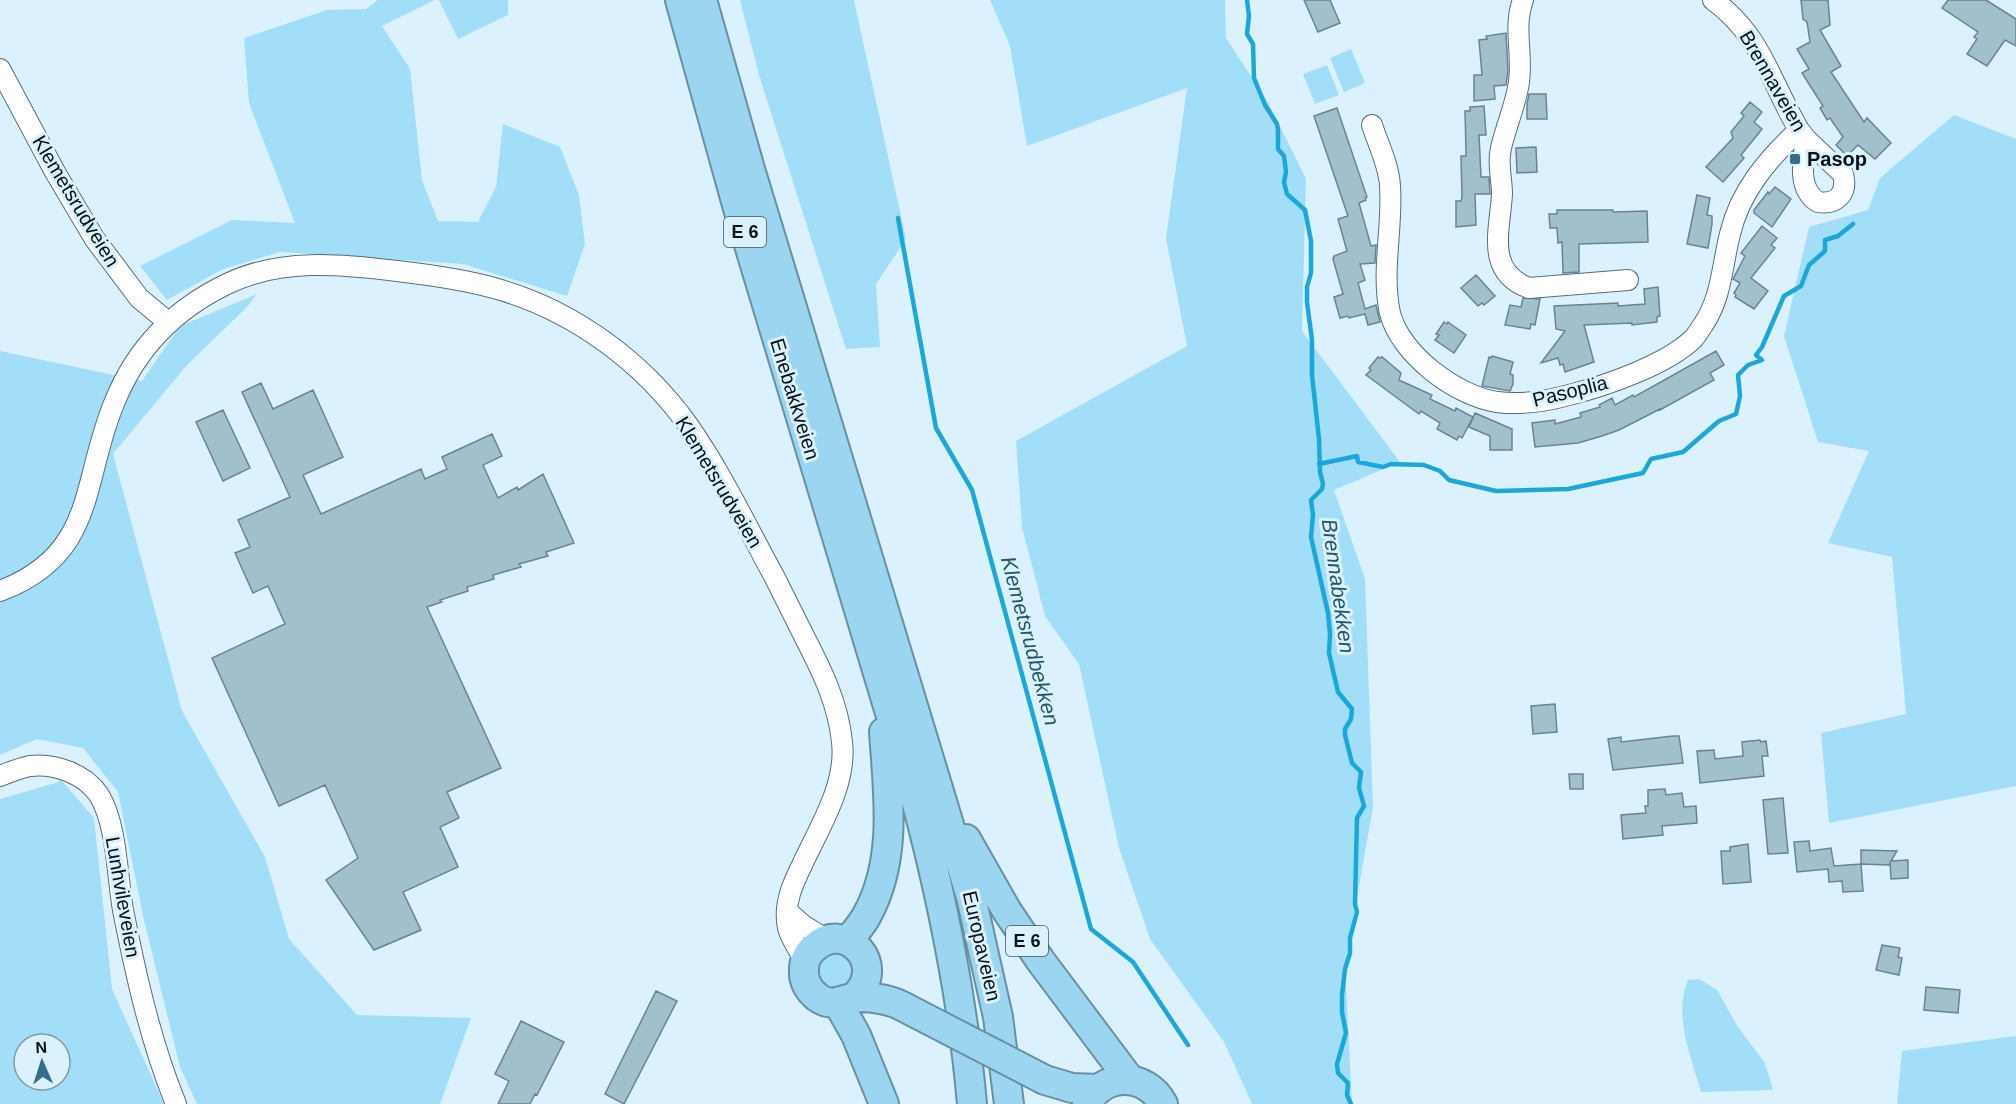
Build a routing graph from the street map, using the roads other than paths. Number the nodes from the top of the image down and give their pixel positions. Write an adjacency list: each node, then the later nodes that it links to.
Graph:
1 (680, 0): 11 (highway, Enebakkveien / E 6)
2 (702, 0): 13 (highway, Enebakkveien / E 6)
3 (1523, 0): 8 (street)
4 (1713, 0): 7 (street, Brennaveien)
5 (0, 69): 9 (street, Klemetsrudveien)
6 (1372, 125): 7 (street, Pasoplia)
7 (1803, 134)
8 (1628, 280)
9 (168, 322): 10 (street, Klemetsrudveien); 14 (street, Klemetsrudveien)
10 (0, 591)
11 (880, 678): 13 (highway, Enebakkveien / E 6); 15 (highway, E 6)
12 (0, 776): 23 (street, Lunhvileveien)
13 (927, 794): 20 (highway, E 6); 25 (highway, Europaveien / E 6); 26 (highway, Europaveien / E 6)
14 (788, 911): 15 (street); 16 (street, Klemetsrudveien)
15 (837, 941): 16 (highway, E 6); 17 (highway)
16 (805, 961): 18 (highway)
17 (867, 968): 18 (highway); 19 (highway)
18 (845, 1000): 19 (highway); 24 (highway)
19 (899, 1004): 21 (highway, bridge)
20 (1130, 1080): 22 (highway); 28 (highway, E 6)
21 (1047, 1081): 22 (highway); 27 (highway)
22 (1093, 1096)
23 (177, 1104)
24 (884, 1104)
25 (972, 1104)
26 (1009, 1104)
27 (1070, 1104)
28 (1163, 1104)

